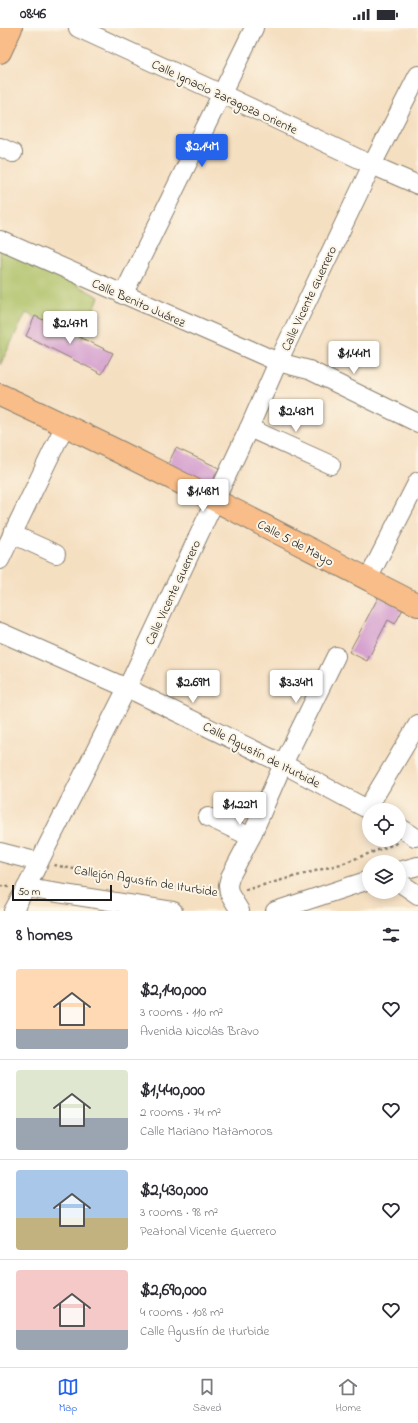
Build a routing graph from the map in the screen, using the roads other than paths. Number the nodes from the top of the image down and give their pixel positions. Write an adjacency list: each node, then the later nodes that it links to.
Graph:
1 (11, 28): 4 (main road)
2 (78, 28): 6 (street, Calle Ignacio Zaragoza Oriente)
3 (254, 28): 6 (street)
4 (0, 52)
5 (418, 75): 7 (street, Calle Vicente Guerrero)
6 (222, 94): 7 (street, Calle Ignacio Zaragoza Oriente); 10 (street)
7 (372, 165): 8 (street, Calle Ignacio Zaragoza Oriente); 11 (street, Calle Vicente Guerrero)
8 (418, 185)
9 (0, 240): 10 (street, Calle Benito Juárez)
10 (123, 295): 11 (street, Calle Benito Juárez)
11 (278, 362): 13 (street, Calle Benito Juárez); 15 (street, Calle Vicente Guerrero)
12 (0, 395): 14 (main road, Calle 5 de Mayo)
13 (418, 423)
14 (65, 425): 18 (main road, Calle 5 de Mayo); 19 (street)
15 (249, 428): 16 (street); 18 (street, Calle Vicente Guerrero)
16 (331, 465)
17 (418, 480): 22 (street)
18 (215, 500): 22 (main road, Calle 5 de Mayo); 26 (street, Calle Vicente Guerrero)
19 (12, 534): 20 (street); 21 (street)
20 (56, 554)
21 (0, 560)
22 (368, 579): 23 (main road, Calle 5 de Mayo)
23 (418, 605)
24 (0, 632): 26 (street, Calle Agustín de Iturbide)
25 (336, 656): 28 (street, Callejón Agustín de Iturbide)
26 (127, 688): 28 (street, Calle Agustín de Iturbide); 36 (street, Calle Vicente Guerrero)
27 (418, 724): 29 (street)
28 (283, 764): 30 (street, Calle Agustín de Iturbide); 33 (street, Callejón Agustín de Iturbide)
29 (372, 803)
30 (362, 806)
31 (208, 817): 33 (street)
32 (406, 831): 34 (street)
33 (251, 837): 45 (street, Callejón Agustín de Iturbide)
34 (416, 837)
35 (0, 852): 36 (street)
36 (38, 862): 41 (street, Calle Vicente Guerrero)
37 (418, 866): 38 (street)
38 (406, 869)
39 (362, 882): 46 (street)
40 (406, 887): 42 (street)
41 (26, 888): 43 (street, Calle Vicente Guerrero); 44 (street)
42 (418, 895)
43 (13, 911)
44 (173, 911)
45 (240, 911)
46 (275, 911)

